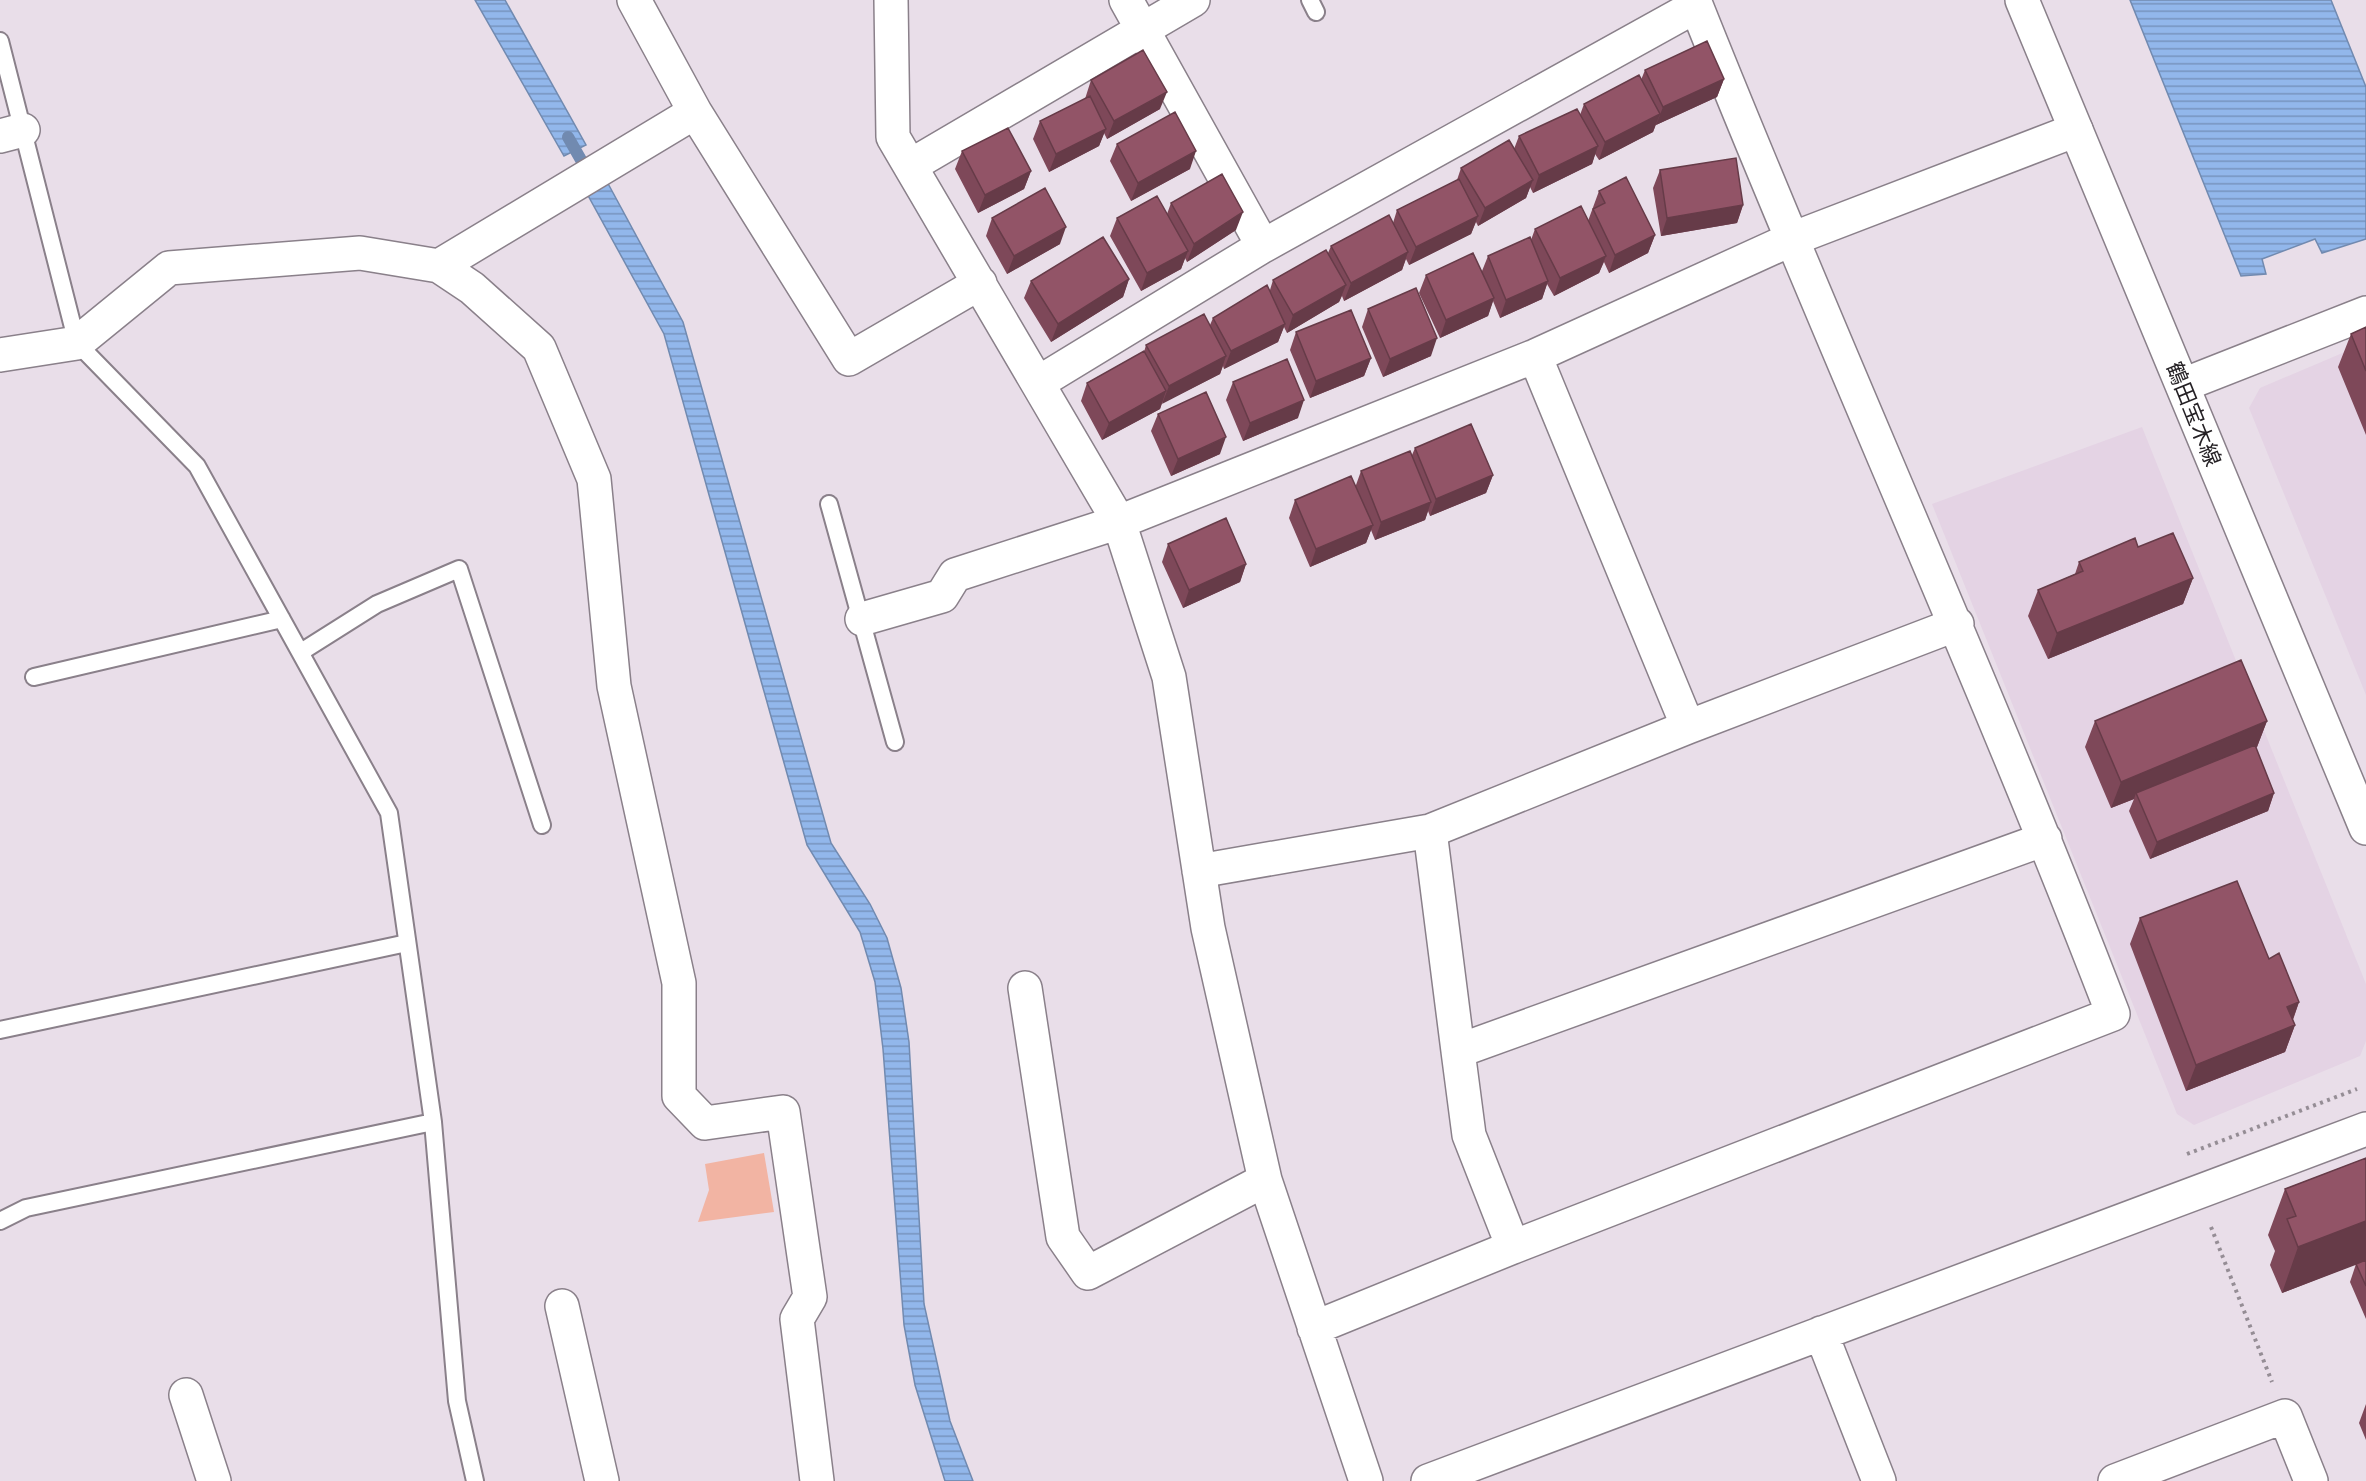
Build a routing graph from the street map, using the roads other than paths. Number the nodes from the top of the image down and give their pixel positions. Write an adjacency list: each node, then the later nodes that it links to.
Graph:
1 (634, 0): 9 (street)
2 (891, 0): 12 (street)
3 (1126, 0): 7 (street)
4 (1193, 0): 7 (street)
5 (2022, 0): 10 (street, 鶴田宝木線)
6 (1695, 3): 13 (street); 14 (street)
7 (1143, 28): 12 (street); 14 (street)
8 (0, 41): 11 (lane)
9 (695, 112): 15 (street); 16 (street)
10 (2076, 129): 13 (street); 22 (street, 鶴田宝木線)
11 (12, 133): 18 (lane)
12 (910, 166): 16 (street)
13 (1792, 239): 20 (street); 27 (street)
14 (1263, 246): 21 (street)
15 (439, 266): 18 (street); 53 (street)
16 (980, 284): 21 (street)
17 (2366, 313): 22 (street)
18 (77, 343): 19 (street); 25 (lane)
19 (0, 355)
20 (1534, 356): 24 (street); 30 (street)
21 (1038, 383): 24 (street)
22 (2182, 385): 33 (street, 鶴田宝木線)
23 (829, 504): 26 (lane)
24 (1119, 522): 26 (street); 36 (street)
25 (282, 619): 28 (lane); 29 (lane)
26 (862, 619): 31 (lane)
27 (1957, 624): 30 (street); 35 (street)
28 (301, 652): 32 (lane); 37 (lane)
29 (34, 677)
30 (1688, 727): 34 (street)
31 (895, 742)
32 (542, 825)
33 (2366, 828)
34 (1430, 831): 36 (street); 40 (street)
35 (2045, 838): 40 (street); 45 (street)
36 (1199, 871): 43 (street)
37 (407, 943): 39 (lane); 41 (lane)
38 (1025, 988): 43 (street)
39 (0, 1030)
40 (1458, 1050): 45 (street)
41 (433, 1122): 44 (lane); 51 (lane)
42 (2366, 1129): 48 (street)
43 (1265, 1180): 47 (street)
44 (0, 1221)
45 (1513, 1248): 47 (street)
46 (562, 1306): 52 (street)
47 (1314, 1328): 54 (street)
48 (1821, 1333): 55 (street); 56 (street)
49 (186, 1395): 50 (street)
50 (214, 1481)
51 (476, 1481)
52 (602, 1481)
53 (817, 1481)
54 (1366, 1481)
55 (1428, 1481)
56 (1879, 1481)
57 (2115, 1481): 58 (street)
58 (2311, 1481)

